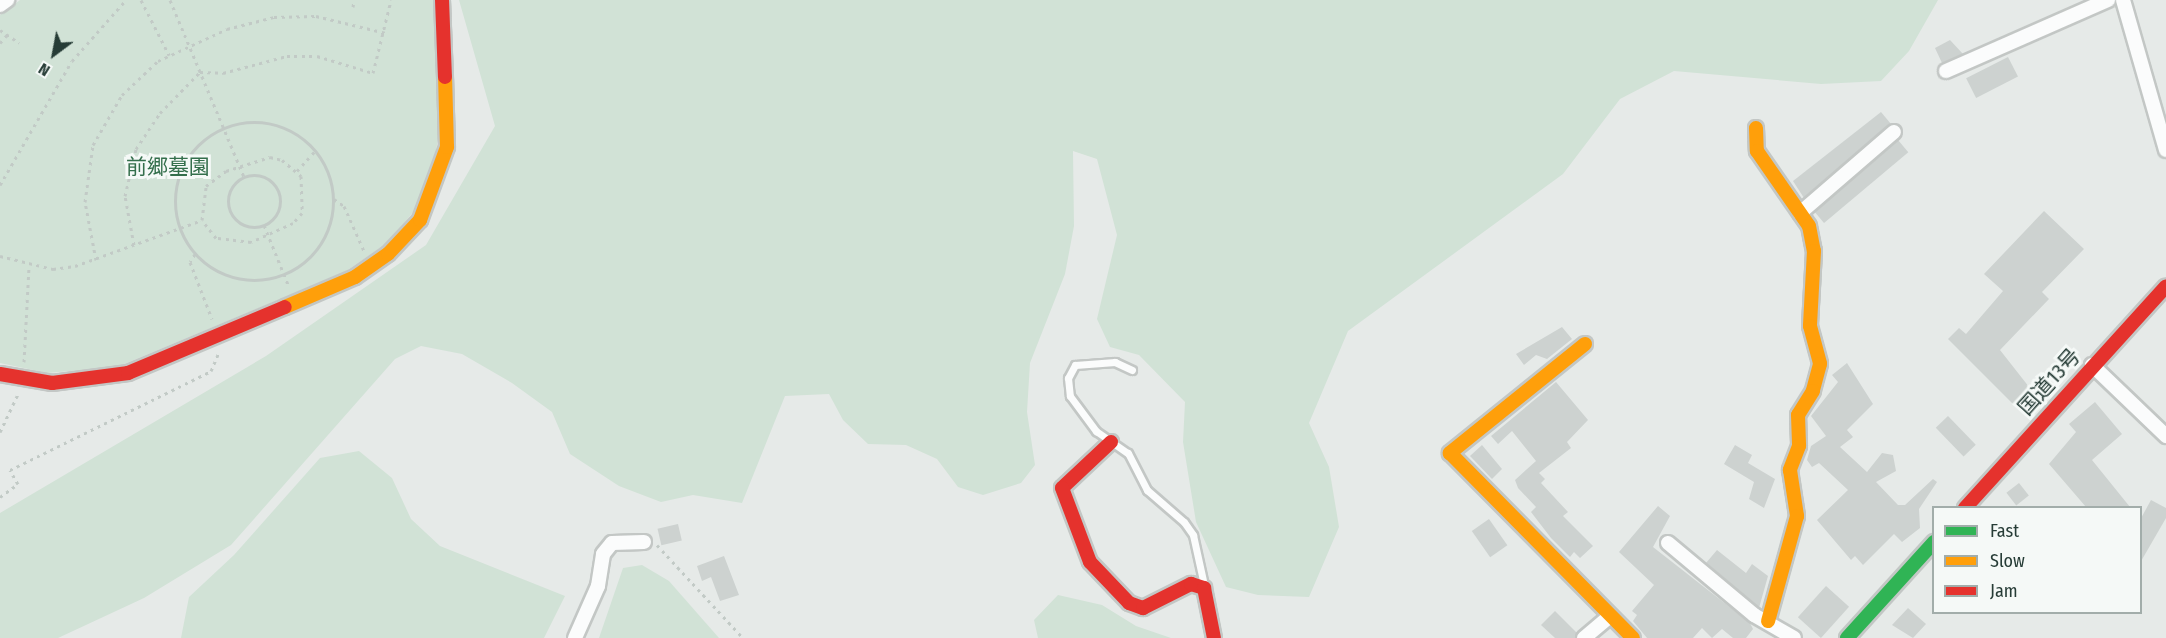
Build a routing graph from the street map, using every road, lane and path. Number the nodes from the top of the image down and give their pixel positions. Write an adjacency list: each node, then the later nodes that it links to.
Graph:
1 (7, 0): 10 (street)
2 (126, 0): 29 (path)
3 (141, 0): 18 (path)
4 (170, 0): 17 (path)
5 (354, 0): 11 (path)
6 (391, 0): 13 (path)
7 (442, 0): 40 (main road)
8 (2108, 0): 19 (street)
9 (2123, 0): 25 (street)
10 (0, 5)
11 (353, 6)
12 (0, 30): 14 (path)
13 (386, 33): 17 (path); 20 (path)
14 (7, 35): 15 (path); 16 (path)
15 (0, 43)
16 (19, 43)
17 (189, 45): 18 (path); 20 (path)
18 (169, 55): 38 (path)
19 (1946, 71)
20 (200, 72): 21 (path); 36 (path)
21 (223, 127): 24 (path); 26 (path); 34 (path)
22 (1756, 128): 31 (main road)
23 (1894, 132): 31 (street)
24 (316, 150): 27 (path); 30 (path)
25 (2166, 150)
26 (240, 166): 27 (path); 28 (path); 32 (path)
27 (297, 171): 35 (path)
28 (244, 177): 33 (path); 33 (path)
29 (0, 184)
30 (334, 199): 40 (path); 41 (path)
31 (1800, 213): 58 (main road)
32 (202, 220): 34 (path); 35 (path)
33 (264, 225): 35 (path)
34 (179, 228): 36 (path); 41 (path)
35 (268, 234): 41 (path)
36 (134, 245): 38 (path)
37 (0, 256): 39 (path)
38 (96, 260): 39 (path)
39 (29, 265): 48 (path)
40 (371, 266): 43 (main road)
41 (284, 274): 43 (path)
42 (2166, 286): 45 (main road, 国道13号)
43 (296, 302): 48 (main road)
44 (1585, 344): 57 (main road)
45 (2092, 365): 50 (street); 52 (main road, 国道13号)
46 (1132, 370): 51 (lane)
47 (0, 374): 48 (main road)
48 (23, 378): 49 (path)
49 (0, 432)
50 (2166, 436)
51 (1111, 442): 56 (lane); 56 (main road)
52 (1966, 506)
53 (644, 542): 59 (street); 60 (path)
54 (1668, 543): 58 (street)
55 (1932, 544): 65 (main road)
56 (1204, 588): 61 (main road)
57 (1610, 616): 62 (street); 63 (main road)
58 (1768, 621): 64 (street)
59 (575, 638)
60 (743, 638)
61 (1214, 638)
62 (1584, 638)
63 (1633, 638)
64 (1794, 638)
65 (1847, 638)

